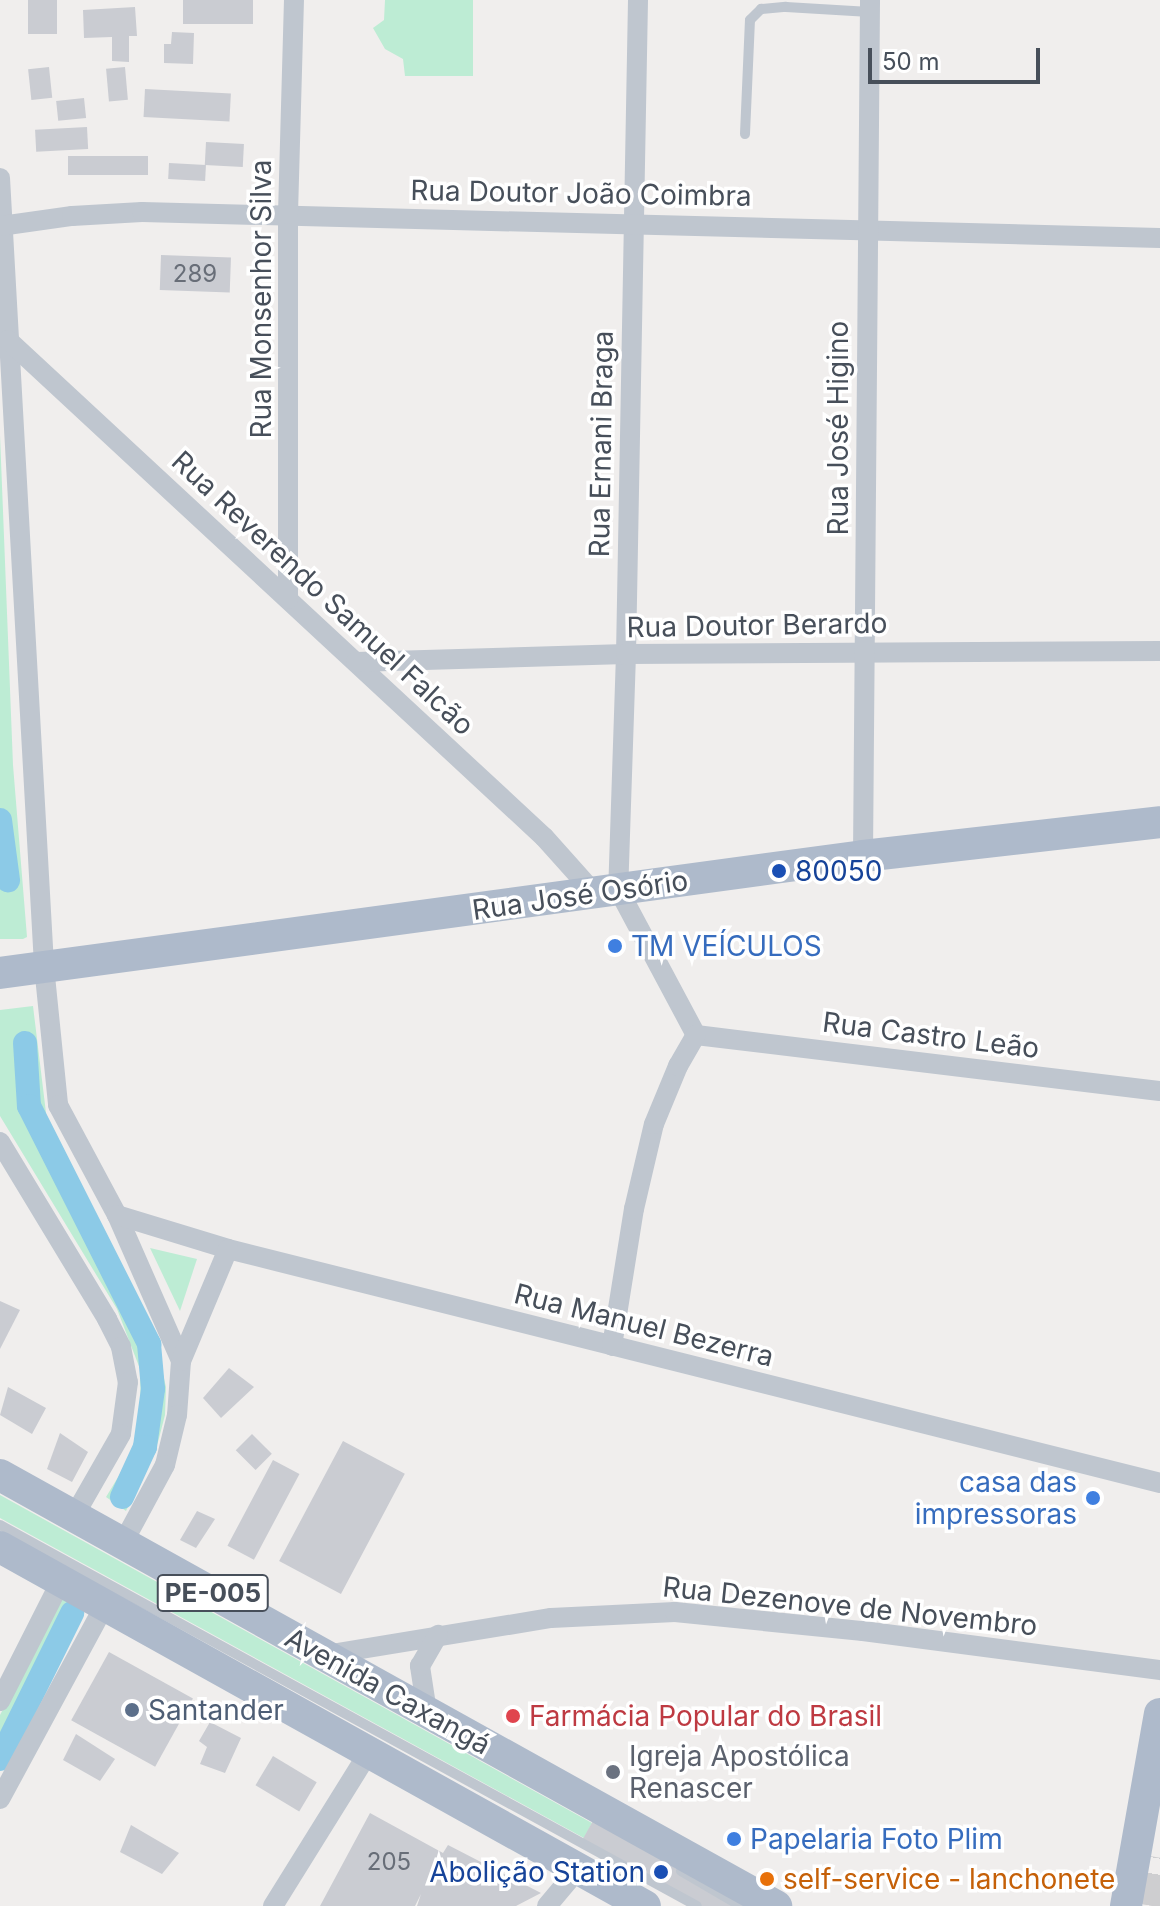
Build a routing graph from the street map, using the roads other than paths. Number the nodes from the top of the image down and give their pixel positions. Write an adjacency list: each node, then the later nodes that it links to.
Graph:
1 (294, 0): 6 (street, Rua Monsenhor Silva)
2 (638, 0): 7 (street, Rua Ernani Braga)
3 (870, 6): 4 (lane); 9 (street, Rua José Higino)
4 (745, 134)
5 (0, 178): 8 (street)
6 (288, 214): 7 (street, Rua Doutor João Coimbra); 8 (street, Rua Doutor João Coimbra); 12 (street, Rua Monsenhor Silva)
7 (632, 222): 9 (street, Rua Doutor João Coimbra); 15 (street, Rua Ernani Braga)
8 (1, 226): 11 (street)
9 (867, 228): 10 (street, Rua Doutor João Coimbra); 14 (street, Rua José Higino)
10 (1160, 238)
11 (8, 340): 12 (street, Rua Reverendo Samuel Falcão); 20 (street)
12 (288, 599): 16 (street, Rua Reverendo Samuel Falcão)
13 (1160, 651): 14 (street, Rua Doutor Berardo)
14 (866, 652): 15 (street, Rua Doutor Berardo); 18 (street, Rua José Higino)
15 (626, 654): 16 (street, Rua Doutor Berardo); 19 (street, Rua Ernani Braga)
16 (356, 662): 19 (street, Rua Reverendo Samuel Falcão)
17 (1160, 822): 18 (main road, Rua José Osório)
18 (863, 856): 19 (main road, Rua José Osório)
19 (606, 891): 20 (main road, Rua José Osório); 22 (street, Rua Reverendo Samuel Falcão)
20 (44, 966): 21 (main road, Rua José Osório); 25 (street)
21 (0, 973)
22 (696, 1035): 23 (street, Rua Castro Leão); 27 (street)
23 (1160, 1091)
24 (0, 1142): 31 (street)
25 (117, 1215): 26 (street, Rua Manuel Bezerra); 28 (street)
26 (228, 1249): 27 (street, Rua Manuel Bezerra); 28 (street)
27 (612, 1346): 30 (street, Rua Manuel Bezerra)
28 (181, 1361): 33 (street)
29 (0, 1475): 31 (main road, Avenida Caxangá / PE-005)
30 (1160, 1483)
31 (74, 1516): 33 (main road, Avenida Caxangá / PE-005)
32 (0, 1525): 50 (lane)
33 (123, 1543): 38 (main road, Avenida Caxangá / PE-005)
34 (0, 1547): 35 (main road, PE-005)
35 (61, 1581): 36 (main road, PE-005); 40 (street)
36 (105, 1605): 43 (main road, PE-005); 44 (street)
37 (438, 1635): 38 (street, Rua Dezenove de Novembro); 39 (street, Rua Dezenove de Novembro); 41 (street)
38 (325, 1655): 41 (main road, Avenida Caxangá / PE-005)
39 (1160, 1670)
40 (0, 1701)
41 (427, 1712): 52 (main road, Avenida Caxangá / PE-005)
42 (1160, 1714): 53 (main road)
43 (369, 1752): 46 (main road, PE-005); 47 (street)
44 (0, 1799)
45 (664, 1862): 51 (lane)
46 (578, 1869): 48 (street); 49 (main road, PE-005)
47 (273, 1906)
48 (547, 1906)
49 (645, 1906)
50 (697, 1906)
51 (741, 1906)
52 (776, 1906)
53 (1126, 1906)

